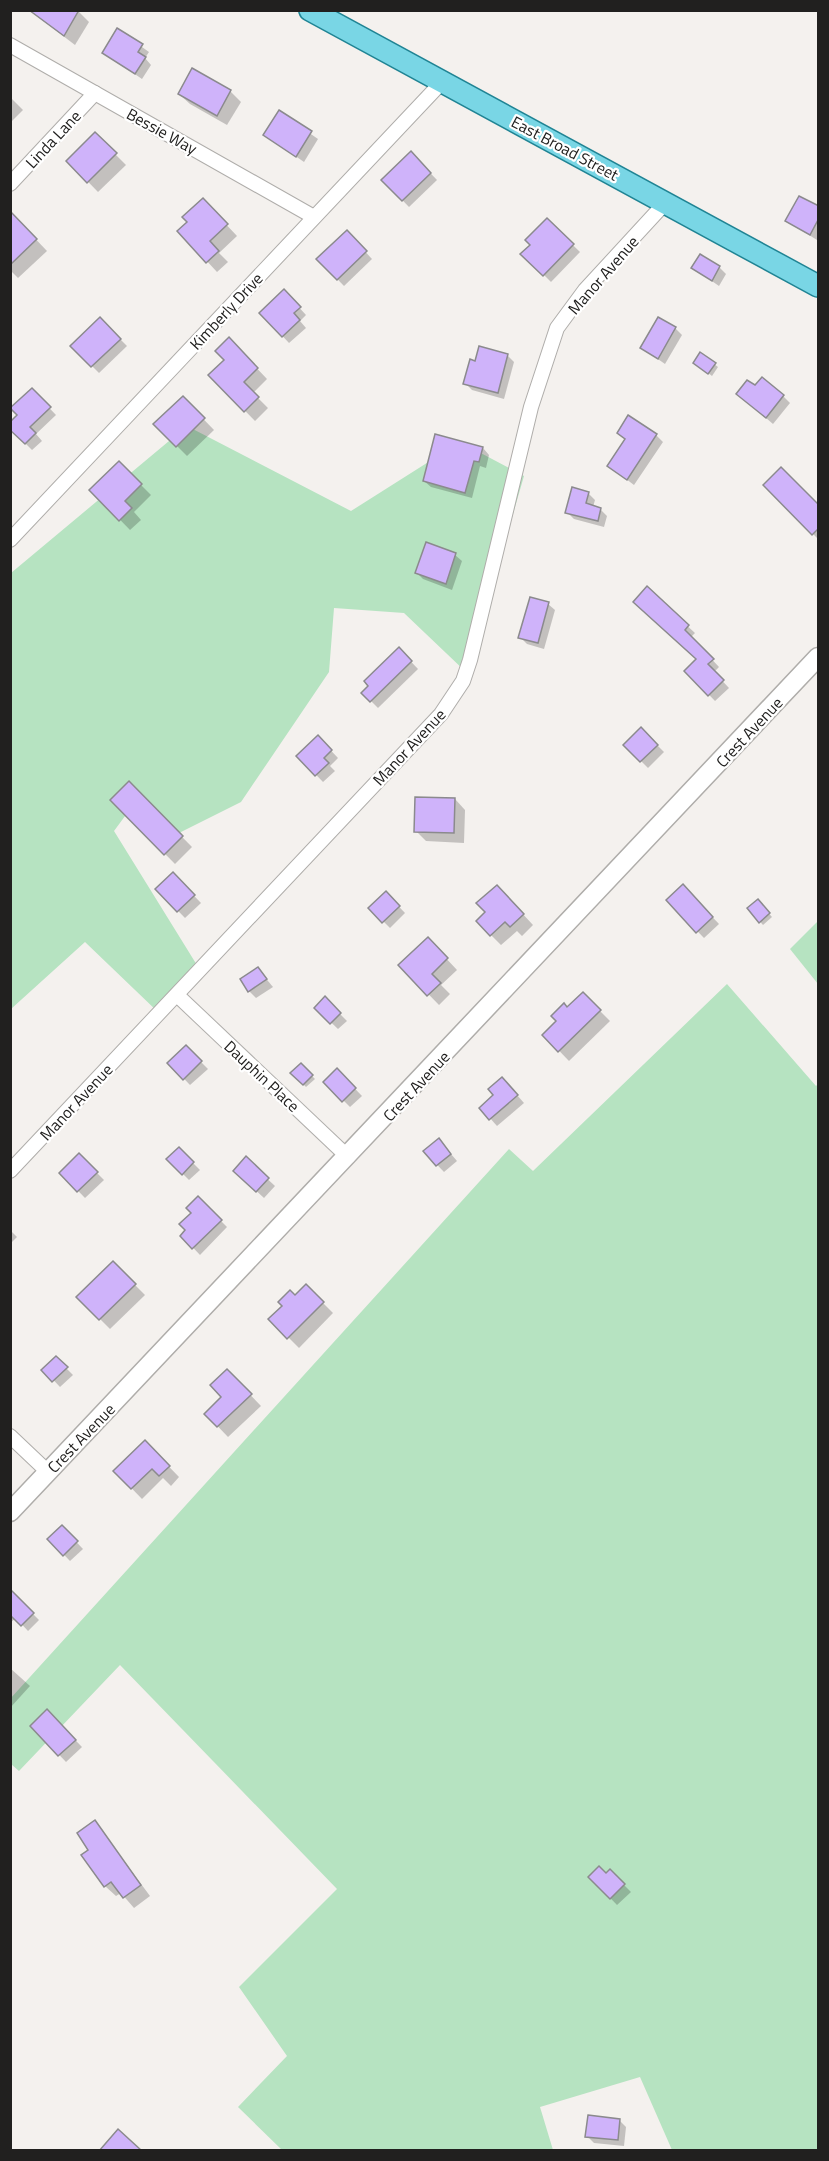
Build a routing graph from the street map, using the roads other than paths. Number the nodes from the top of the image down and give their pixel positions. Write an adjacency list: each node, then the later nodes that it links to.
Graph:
1 (310, 10): 3 (main road, East Broad Street)
2 (10, 45): 4 (street, Bessie Way)
3 (442, 82): 6 (main road, East Broad Street); 7 (street, Kimberly Drive)
4 (95, 93): 5 (street, Linda Lane); 7 (street, Bessie Way)
5 (10, 184)
6 (666, 202): 8 (main road, East Broad Street); 11 (street, Manor Avenue)
7 (314, 217): 9 (street, Kimberly Drive)
8 (819, 286)
9 (10, 540)
10 (819, 657): 12 (street, Crest Avenue)
11 (177, 995): 12 (street, Dauphin Place); 13 (street, Manor Avenue)
12 (348, 1157): 15 (street, Crest Avenue)
13 (10, 1171)
14 (10, 1436): 15 (street)
15 (48, 1472): 16 (street, Crest Avenue)
16 (10, 1512)

